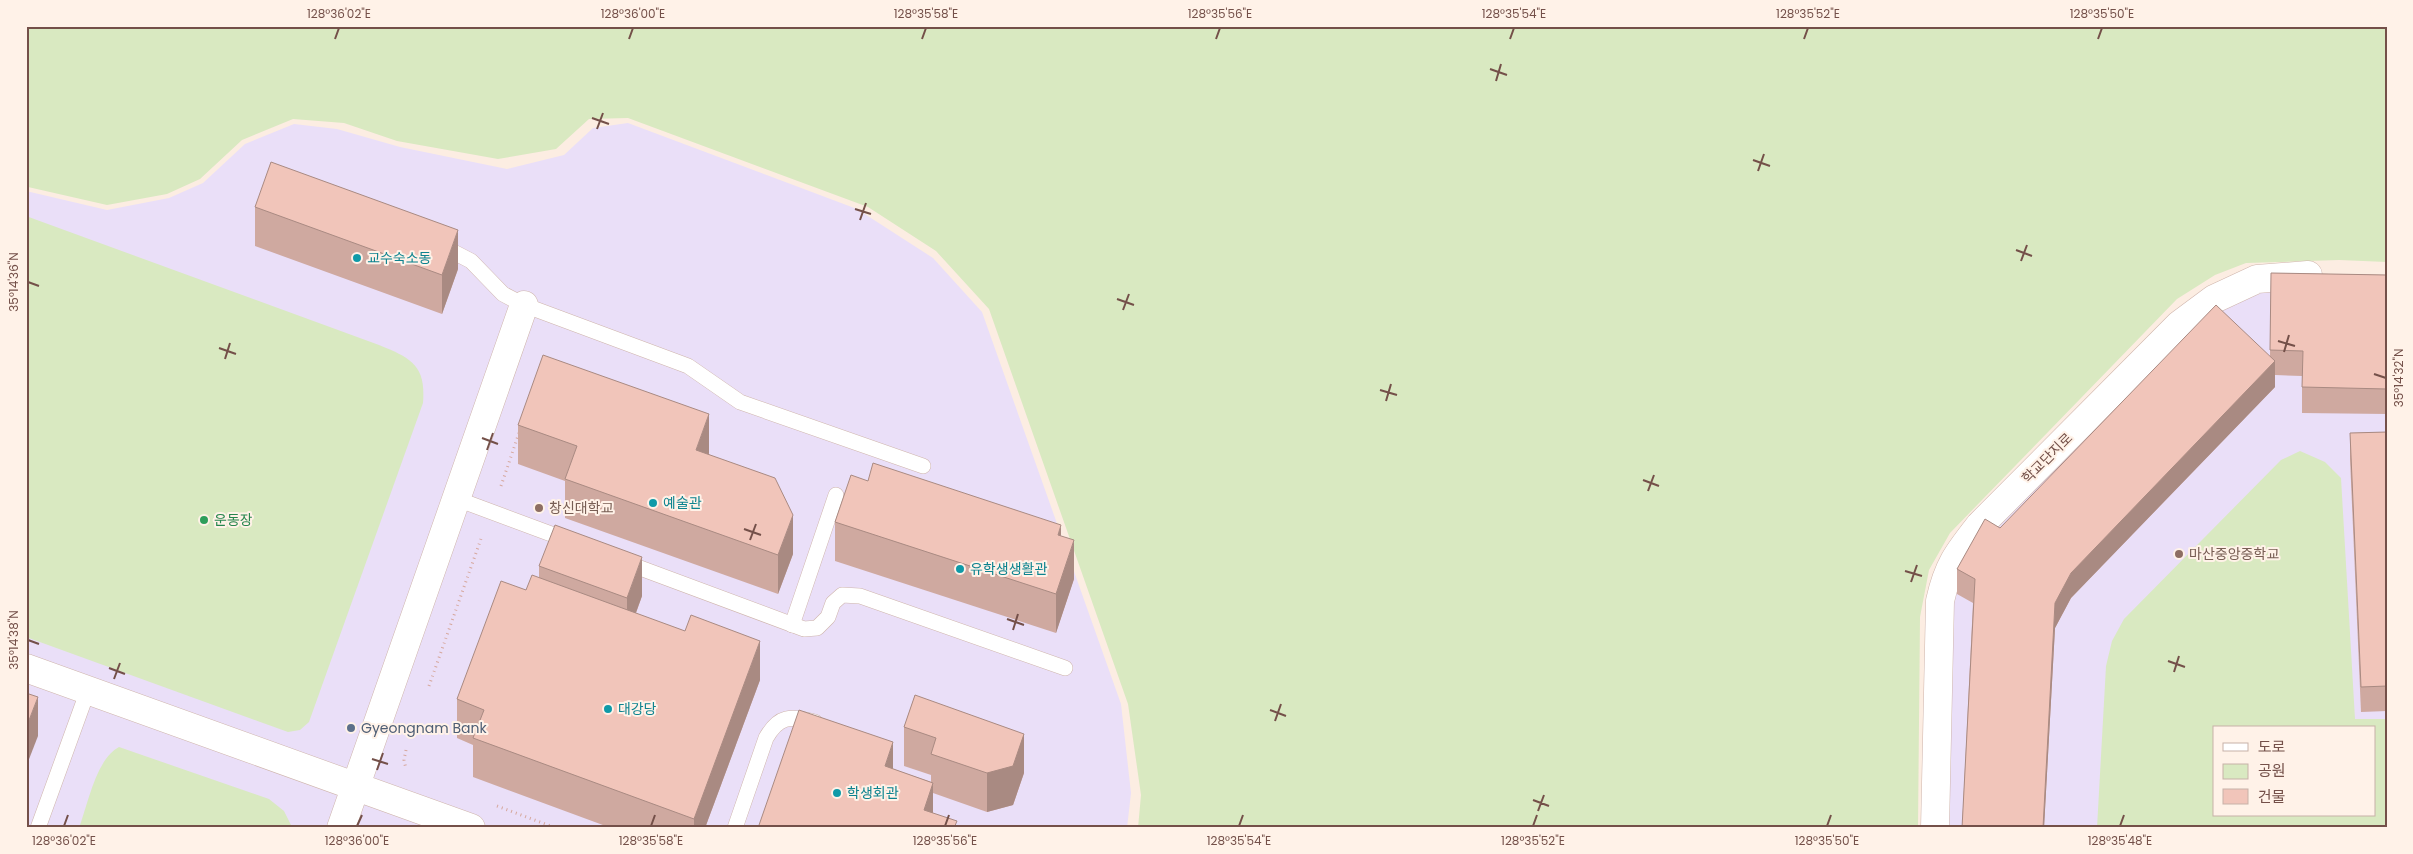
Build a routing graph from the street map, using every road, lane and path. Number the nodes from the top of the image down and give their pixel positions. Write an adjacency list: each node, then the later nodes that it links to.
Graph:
1 (428, 241): 3 (lane)
2 (2329, 276): 26 (street, 학교단지로)
3 (524, 305): 5 (lane); 7 (street)
4 (521, 430): 8 (path)
5 (923, 466)
6 (836, 495): 11 (lane)
7 (457, 499): 8 (lane); 19 (street)
8 (491, 512): 9 (lane); 15 (path)
9 (582, 546)
10 (610, 556): 11 (lane)
11 (792, 625): 13 (lane)
12 (26, 668): 14 (street)
13 (1065, 668)
14 (88, 690): 19 (street); 21 (lane)
15 (426, 694)
16 (832, 728): 25 (lane)
17 (406, 749): 18 (path)
18 (414, 776)
19 (355, 786): 22 (street); 23 (street)
20 (494, 805): 24 (path)
21 (38, 828)
22 (341, 828)
23 (471, 828)
24 (556, 828)
25 (734, 828)
26 (1935, 828)

